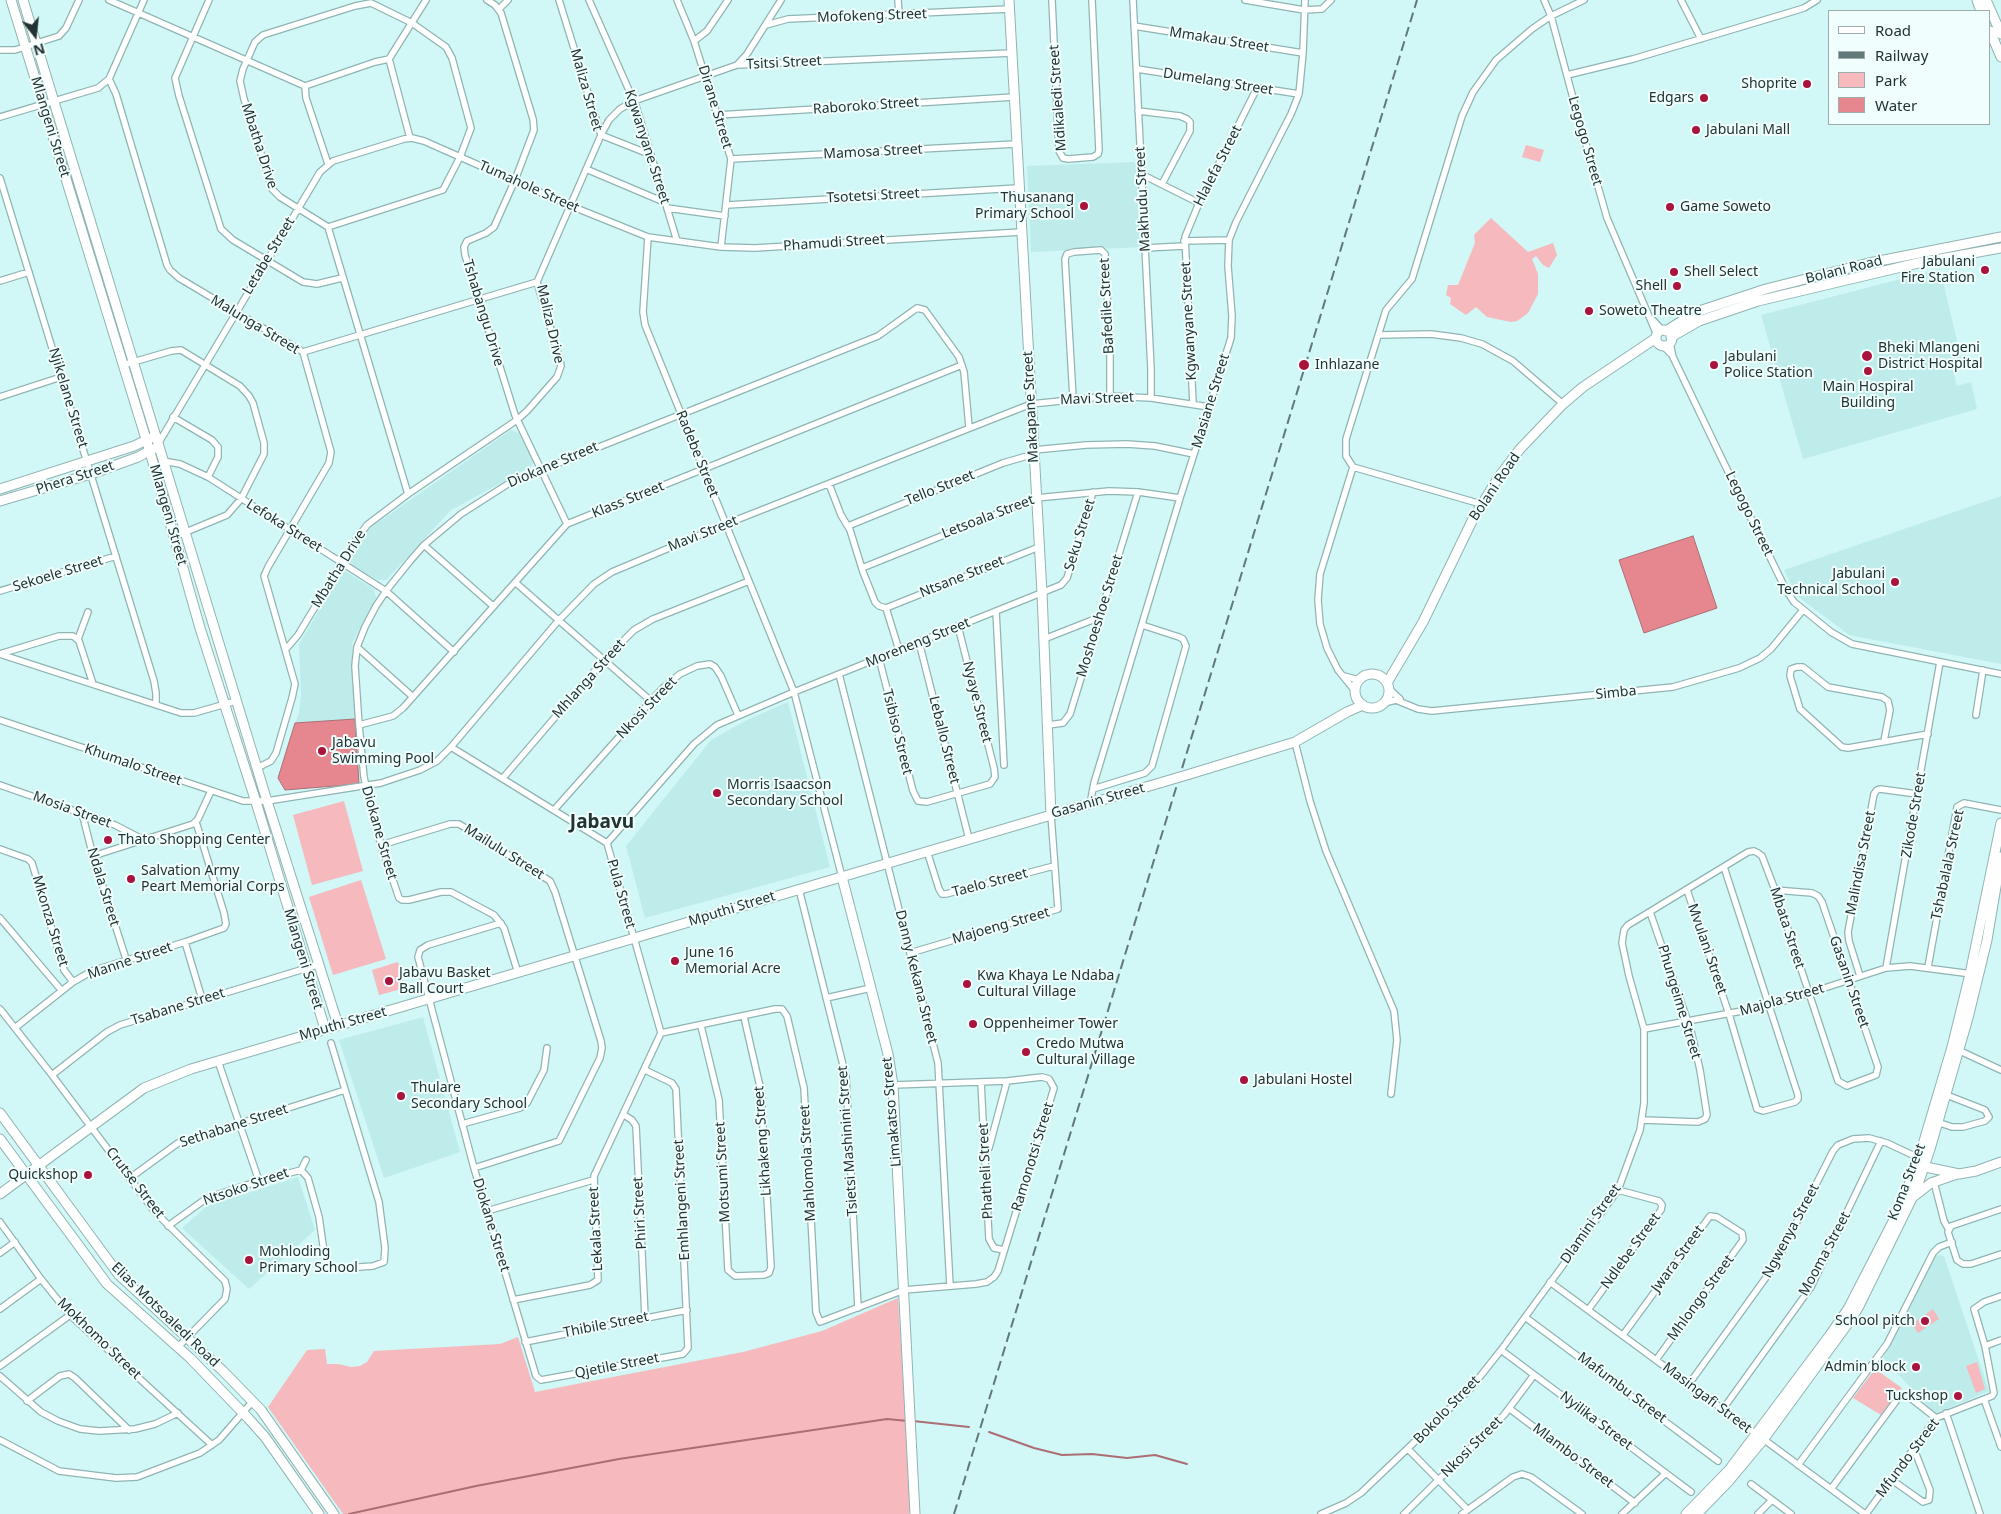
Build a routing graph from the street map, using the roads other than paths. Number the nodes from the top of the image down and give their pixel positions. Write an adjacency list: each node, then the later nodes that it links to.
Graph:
1 (11, 0): 42 (street, Mlangeni Street)
2 (23, 0): 41 (street, Mlangeni Street)
3 (78, 0): 41 (street)
4 (109, 0): 30 (street)
5 (144, 0): 30 (street)
6 (208, 0): 38 (street)
7 (426, 0): 33 (street)
8 (487, 0): 27 (street)
9 (508, 0): 27 (street)
10 (559, 0): 64 (street, Maliza Street)
11 (589, 0): 58 (street, Kgwanyane Street)
12 (677, 0): 40 (street, Dirane Street)
13 (728, 0): 40 (street)
14 (781, 0): 34 (street)
15 (898, 0): 31 (street)
16 (1052, 0): 17 (street, Mdikaledi Street)
17 (1092, 0)
18 (1133, 0): 35 (street, Makhudu Street)
19 (1245, 0): 28 (street)
20 (1305, 0): 28 (street, Masiane Street)
21 (1331, 0): 28 (street)
22 (1544, 0): 32 (street, Legogo Street)
23 (1584, 0): 32 (street)
24 (1681, 0): 39 (street)
25 (1817, 0): 39 (street)
26 (1009, 5): 31 (street, Mofokeng Street); 44 (street, Makapane Street)
27 (499, 9): 74 (street, Tshabangu Drive)
28 (1304, 10): 45 (street, Masiane Street)
29 (1991, 11): 37 (street)
30 (138, 13): 38 (street); 53 (street)
31 (899, 14): 34 (street, Mofokeng Street)
32 (1552, 16): 51 (street, Legogo Street); 101 (street)
33 (412, 23): 47 (street); 48 (street, Mbatha Drive); 68 (street, Mbatha Drive)
34 (766, 25): 49 (street)
35 (1134, 26): 45 (street, Mmakau Street); 50 (street, Makhudu Street)
36 (1991, 33): 46 (street)
37 (2001, 34)
38 (192, 37): 48 (street); 93 (street)
39 (1701, 39): 51 (street)
40 (694, 41): 52 (street, Dirane Street)
41 (37, 43): 42 (street); 59 (street, Mlangeni Street)
42 (26, 47): 43 (street); 60 (street, Mlangeni Street)
43 (0, 50)
44 (1012, 53): 49 (street, Tsitsi Street); 57 (street, Makapane Street)
45 (1303, 53): 56 (street, Masiane Street)
46 (2001, 57)
47 (389, 59): 54 (street); 65 (street)
48 (247, 60): 54 (street); 81 (street, Mbatha Drive)
49 (737, 65): 52 (street, Tsitsi Street)
50 (1137, 69): 55 (street, Dumelang Street); 61 (street, Makhudu Street)
51 (1567, 74): 102 (street, Legogo Street)
52 (706, 77): 58 (street, Tsitsi Street); 62 (street, Dirane Street)
53 (109, 79): 59 (street); 99 (street, Malunga Street)
54 (304, 86): 70 (street)
55 (1257, 88): 56 (street, Dumelang Street); 77 (street, Hlalefa Street)
56 (1299, 94): 87 (street, Masiane Street)
57 (1014, 97): 62 (street, Raboroko Street); 66 (street, Makapane Street)
58 (634, 100): 64 (street, Tsitsi Street); 67 (street, Kgwanyane Street)
59 (53, 101): 60 (street); 104 (street, Mlangeni Street)
60 (42, 104): 63 (street); 106 (street, Mlangeni Street)
61 (1138, 111): 72 (street, Makhudu Street); 75 (street)
62 (718, 115): 69 (street, Dirane Street)
63 (0, 116)
64 (601, 135): 67 (street); 71 (street, Maliza Street)
65 (410, 138): 68 (street, Tumahole Street); 70 (street)
66 (1016, 144): 69 (street, Mamosa Street); 76 (street, Makapane Street)
67 (649, 154): 78 (street, Kgwanyane Street)
68 (460, 157): 74 (street, Tumahole Street); 83 (street, Mbatha Drive)
69 (731, 159): 79 (street, Dirane Street)
70 (328, 164): 81 (street, Letabe Street)
71 (586, 169): 78 (street); 80 (street, Maliza Street)
72 (1141, 174): 75 (street); 91 (street, Makhudu Street)
73 (0, 178): 94 (street, Njikelane Street)
74 (515, 180): 80 (street, Tumahole Street); 98 (street, Tshabangu Drive)
75 (1162, 184): 77 (street)
76 (1018, 188): 79 (street, Tsotetsi Street); 84 (street, Makapane Street)
77 (1199, 203): 89 (street, Hlalefa Street)
78 (665, 205): 82 (street); 88 (street, Kgwanyane Street)
79 (727, 205): 82 (street, Dirane Street)
80 (571, 206): 85 (street, Tumahole Street); 97 (street, Maliza Drive)
81 (298, 209): 83 (street, Mbatha Drive); 93 (street, Letabe Street)
82 (725, 216): 90 (street, Dirane Street)
83 (328, 227): 95 (street)
84 (1021, 232): 90 (street, Phamudi Street); 113 (street, Makapane Street)
85 (648, 237): 88 (street, Phamudi Street); 117 (street, Radebe Street)
86 (2001, 237): 102 (street, Bolani Road)
87 (1229, 240): 89 (street); 116 (street, Masiane Street)
88 (677, 241): 90 (street, Phamudi Street)
89 (1184, 244): 91 (street, Kgwanyane Street); 114 (street, Kgwanyane Street)
90 (721, 248)
91 (1145, 248): 112 (street, Makhudu Street)
92 (2001, 248): 102 (street, Bolani Road)
93 (267, 261): 95 (street); 99 (street, Letabe Street)
94 (29, 272): 96 (street); 108 (street, Njikelane Street)
95 (342, 278): 100 (street)
96 (0, 281)
97 (537, 282): 98 (street); 119 (street, Maliza Drive)
98 (478, 299): 100 (street); 119 (street, Tshabangu Drive)
99 (235, 312): 103 (street, Malunga Street); 105 (street, Letabe Street)
100 (359, 334): 103 (street); 137 (street)
101 (1379, 336): 115 (street); 128 (street)
102 (1663, 338): 115 (street, Bolani Road); 163 (street, Legogo Street)
103 (303, 352): 147 (street, Malunga Street)
104 (133, 362): 105 (street); 106 (street); 121 (street, Mlangeni Street)
105 (204, 364): 118 (street, Letabe Street); 140 (street)
106 (123, 365): 122 (street, Mlangeni Street)
107 (962, 366): 117 (street, Diokane Street); 120 (street, Diokane Street); 130 (street, Klass Street)
108 (61, 378): 110 (street); 126 (street, Njikelane Street)
109 (1110, 396): 111 (street, Mavi Street); 111 (street, Bafedile Street); 112 (street, Mavi Street)
110 (0, 397)
111 (1073, 398): 113 (street, Mavi Street)
112 (1151, 398): 114 (street, Mavi Street)
113 (1031, 404): 120 (street, Mavi Street); 124 (street, Makapane Street)
114 (1193, 404): 116 (street, Mavi Street)
115 (1563, 404): 142 (street, Bolani Road)
116 (1209, 407): 125 (street, Masiane Street)
117 (681, 414): 129 (street, Diokane Street); 130 (street, Radebe Street)
118 (173, 417): 121 (street, Letabe Street); 132 (street)
119 (517, 420): 129 (street, Tshabangu Drive); 137 (street, Maliza Drive)
120 (969, 428): 133 (street, Mavi Street)
121 (156, 440): 122 (street, Phera Street); 123 (street); 127 (street, Mlangeni Street)
122 (146, 441): 123 (street, Mlangeni Street); 126 (street, Phera Street)
123 (150, 452): 131 (street, Phera Street); 148 (street, Mlangeni Street)
124 (1034, 452): 125 (street, Tello Street); 138 (street, Makapane Street); 145 (street, Tello Street)
125 (1194, 454): 139 (street, Masiane Street)
126 (87, 461): 131 (street, Njikelane Street); 134 (street, Phera Street)
127 (163, 462): 132 (street, Lefoka Street); 146 (street, Mlangeni Street)
128 (1353, 468): 142 (street); 184 (street)
129 (541, 469): 143 (street, Tshabangu Drive); 149 (street, Diokane Street)
130 (703, 470): 143 (street, Klass Street); 144 (street, Radebe Street)
131 (91, 474): 141 (street, Phera Street); 151 (street, Njikelane Street)
132 (208, 477): 140 (street, Lefoka Street)
133 (829, 484): 144 (street, Mavi Street); 145 (street)
134 (0, 489)
135 (1093, 492): 136 (street, Letsoala Street); 138 (street, Letsoala Street); 160 (street, Seku Street)
136 (1138, 492): 139 (street, Letsoala Street); 166 (street, Moshoeshoe Street)
137 (408, 494): 153 (street, Mbatha Drive)
138 (1036, 498): 150 (street, Makapane Street); 154 (street, Letsoala Street)
139 (1180, 498): 168 (street, Masiane Street)
140 (241, 499): 146 (street); 147 (street, Lefoka Street)
141 (0, 501)
142 (1481, 504): 186 (street, Bolani Road)
143 (567, 524): 157 (street, Klass Street)
144 (726, 524): 156 (street, Radebe Street); 167 (street, Mavi Street)
145 (848, 526): 152 (street)
146 (184, 529): 148 (street); 148 (street); 191 (street, Mlangeni Street)
147 (290, 530): 153 (street, Lefoka Street); 174 (street, Malunga Street)
148 (173, 532): 196 (street, Mlangeni Street)
149 (424, 545): 158 (street, Diokane Street); 161 (street)
150 (1039, 547): 160 (street, Makapane Street); 162 (street, Ntsane Street)
151 (116, 556): 159 (street, Sekoele Street); 195 (street, Njikelane Street)
152 (859, 556): 154 (street); 155 (street)
153 (342, 563): 158 (street, Lefoka Street); 174 (street, Mbatha Drive)
154 (869, 565): 155 (street, Letsoala Street)
155 (862, 568): 162 (street)
156 (749, 580): 179 (street, Mhlanga Street); 188 (street, Radebe Street)
157 (516, 583): 161 (street, Klass Street); 167 (street)
158 (386, 591): 173 (street, Diokane Street); 176 (street, Lefoka Street)
159 (0, 592)
160 (1042, 593): 164 (street, Moreneng Street); 171 (street, Makapane Street)
161 (493, 606): 176 (street, Klass Street)
162 (886, 608): 175 (street)
163 (1803, 610): 180 (street, Legogo Street); 193 (street, Simba)
164 (996, 611): 169 (street, Moreneng Street); 208 (street)
165 (88, 612): 170 (street)
166 (1100, 617): 171 (street); 203 (street, Moshoeshoe Street)
167 (558, 621): 179 (street); 207 (street, Mavi Street)
168 (1142, 625): 215 (street, Masiane Street); 215 (street)
169 (958, 626): 172 (street, Moreneng Street); 209 (street, Nyaye Street)
170 (78, 639): 177 (street); 187 (street)
171 (1044, 639): 203 (street, Makapane Street)
172 (919, 642): 175 (street, Moreneng Street); 217 (street, Leballo Street)
173 (358, 648): 190 (street); 202 (street, Diokane Street)
174 (286, 649): 211 (street, Malunga Street)
175 (899, 650): 178 (street, Moreneng Street)
176 (454, 652): 190 (street, Klass Street)
177 (0, 654): 187 (street)
178 (878, 658): 182 (street, Moreneng Street); 217 (street, Tsibiso Street)
179 (604, 660): 192 (street); 212 (street, Mhlanga Street)
180 (1940, 662): 181 (street, Legogo Street); 204 (street, Zikode Street)
181 (1983, 670): 183 (street, Legogo Street); 200 (street)
182 (839, 674): 188 (street, Moreneng Street); 237 (street, Danny Kekana Street)
183 (2001, 674)
184 (1342, 675): 185 (street); 189 (street)
185 (1359, 680): 186 (street); 189 (street)
186 (1385, 683): 193 (street); 194 (street)
187 (92, 684): 195 (street)
188 (794, 692): 199 (street, Moreneng Street); 240 (street, Limakatso Street)
189 (1355, 694): 197 (street); 198 (street, Gasanin Street)
190 (413, 697): 202 (street, Klass Street)
191 (236, 701): 196 (street); 211 (street, Mlangeni Street)
192 (651, 701): 199 (street, Nkosi Street); 222 (street, Nkosi Street)
193 (1404, 702): 194 (street)
194 (1384, 703): 197 (street)
195 (156, 704): 196 (street)
196 (224, 704): 220 (street, Mlangeni Street)
197 (1363, 705): 198 (street, Gasanin Street)
198 (1347, 712): 206 (street, Gasanin Street)
199 (738, 715): 231 (street, Moreneng Street)
200 (1976, 715)
201 (0, 720): 216 (street, Khumalo Street)
202 (359, 725): 214 (street, Diokane Street)
203 (1048, 725): 225 (street, Makapane Street)
204 (1928, 734): 205 (street); 218 (street, Zikode Street)
205 (1884, 741): 205 (street)
206 (1295, 742): 221 (street, Gasanin Street, bridge); 292 (street)
207 (451, 747): 212 (street, Pula Street); 214 (street, Mavi Street)
208 (1003, 748): 209 (street); 210 (street)
209 (992, 756): 217 (street, Nyaye Street)
210 (1004, 764)
211 (257, 768): 219 (street, Mlangeni Street)
212 (502, 778): 222 (street, Pula Street)
213 (0, 785): 224 (street, Mosia Street)
214 (365, 786): 219 (street, Mavi Street); 232 (street, Diokane Street)
215 (1093, 789): 221 (street, Masiane Street)
216 (211, 791): 220 (street, Khumalo Street); 226 (street)
217 (957, 793): 229 (street, Leballo Street)
218 (1918, 794): 255 (street, Zikode Street); 258 (street, Malindisa Street)
219 (267, 801): 220 (street, Khumalo Street); 252 (street, Mlangeni Street)
220 (256, 802): 254 (street, Mlangeni Street)
221 (1090, 804): 225 (street, Gasanin Street)
222 (554, 810): 231 (street, Pula Street)
223 (2001, 810): 253 (street, Tshabalala Street)
224 (82, 813): 230 (street, Mosia Street); 235 (street, Ndala Street)
225 (1051, 815): 229 (street, Gasanin Street); 238 (street, Majoeng Street)
226 (196, 822): 230 (street, Mosia Street); 248 (street, Manne Street)
227 (2001, 823): 228 (street, Koma Street)
228 (2000, 835): 257 (street, Koma Street)
229 (969, 839): 234 (street, Gasanin Street)
230 (142, 840): 235 (street, Mosia Street)
231 (607, 843): 247 (street, Pula Street)
232 (381, 845): 246 (street, Diokane Street); 250 (street, Mailulu Street)
233 (0, 849): 260 (street, Mkonza Street)
234 (928, 851): 237 (street, Gasanin Street); 238 (street, Taelo Street)
235 (93, 856): 251 (street, Ndala Street)
236 (2001, 857): 257 (street, Koma Street)
237 (887, 862): 240 (street, Gasanin Street); 249 (street, Danny Kekana Street)
238 (1054, 866): 249 (street, Majoeng Street)
239 (1724, 867): 242 (street); 243 (street, Mbata Street); 267 (street)
240 (842, 876): 241 (street, Mputhi Street); 261 (street, Limakatso Street)
241 (799, 889): 247 (street, Mputhi Street); 264 (street, Tsietsi Mashinini Street)
242 (1687, 890): 244 (street); 269 (street, Mvulani Street)
243 (1775, 890): 259 (street, Gasanin Street); 263 (street, Mbata Street)
244 (1650, 912): 271 (street, Phungeime Street); 276 (street, Dlamini Street)
245 (0, 918): 262 (street)
246 (501, 923): 256 (street); 266 (street, Diokane Street)
247 (634, 938): 250 (street, Mputhi Street); 277 (street, Pula Street)
248 (185, 942): 251 (street, Manne Street); 265 (street)
249 (910, 953): 287 (street, Danny Kekana Street)
250 (575, 956): 256 (street, Mputhi Street); 307 (street, Mailulu Street)
251 (126, 960): 260 (street, Manne Street)
252 (317, 965): 254 (street, Tsabane Street); 272 (street, Mlangeni Street)
253 (1928, 967): 255 (street, Majola Street); 257 (street, Majola Street)
254 (306, 968): 265 (street, Tsabane Street); 275 (street, Mlangeni Street)
255 (1886, 968): 258 (street, Majola Street)
256 (518, 973): 266 (street, Mputhi Street)
257 (1975, 975): 280 (street, Koma Street)
258 (1860, 976): 259 (street, Majola Street)
259 (1849, 980): 263 (street, Majola Street); 288 (street, Gasanin Street)
260 (73, 982): 262 (street, Manne Street)
261 (871, 988): 264 (street); 289 (street, Limakatso Street)
262 (62, 991): 274 (street, Manne Street)
263 (1809, 993): 267 (street, Majola Street); 288 (street, Mbata Street)
264 (826, 998): 336 (street, Tsietsi Mashinini Street)
265 (202, 999): 284 (street, Tsabane Street)
266 (429, 999): 272 (street, Mputhi Street); 298 (street, Diokane Street)
267 (1769, 1006): 269 (street, Majola Street); 269 (street, Mvulani Street)
268 (0, 1009): 274 (street, Crutse Street)
269 (1729, 1014): 271 (street, Majola Street)
270 (744, 1017): 273 (street); 329 (street, Likhakeng Street); 336 (street, Mahlomola Street)
271 (1688, 1021): 276 (street, Majola Street); 295 (street, Phungeime Street)
272 (338, 1025): 275 (street, Mputhi Street)
273 (701, 1026): 277 (street); 329 (street, Motsumi Street)
274 (16, 1027): 284 (street, Crutse Street)
275 (325, 1029): 281 (street, Mputhi Street)
276 (1644, 1030): 295 (street, Dlamini Street)
277 (662, 1033): 282 (street)
278 (331, 1043): 290 (street)
279 (547, 1048): 298 (street)
280 (1956, 1049): 283 (street); 291 (street, Koma Street)
281 (218, 1060): 297 (street); 299 (street, Mputhi Street)
282 (645, 1070): 294 (street); 338 (street, Emhlangeni Street)
283 (2001, 1070)
284 (52, 1075): 299 (street, Crutse Street)
285 (1007, 1080): 286 (street, Ramonotsi Street); 302 (street); 326 (street, Ramonotsi Street)
286 (981, 1082): 287 (street, Ramonotsi Street); 302 (street, Phatheli Street)
287 (939, 1083): 289 (street, Ramonotsi Street); 332 (street, Danny Kekana Street)
288 (1841, 1084)
289 (893, 1085): 333 (street, Limakatso Street)
290 (345, 1090): 297 (street, Sethabane Street); 308 (street, Ntsoko Street)
291 (1942, 1093): 296 (street, Koma Street); 296 (street); 305 (street, Koma Street)
292 (1391, 1094)
293 (0, 1113): 306 (street, Elias Motsoaledi Road)
294 (624, 1114): 312 (street); 341 (street, Phiri Street)
295 (1642, 1120): 315 (street, Dlamini Street)
296 (1937, 1122): 305 (street, Koma Street)
297 (240, 1123): 311 (street, Sethabane Street); 313 (street)
298 (462, 1124): 307 (street, Diokane Street)
299 (91, 1127): 306 (street, Mputhi Street); 311 (street, Crutse Street)
300 (0, 1139): 309 (street, Elias Motsoaledi Road)
301 (1882, 1141): 305 (street, Ngwenya Street); 356 (street, Ngwenya Street); 361 (street, Mooma Street)
302 (985, 1149): 326 (street, Phatheli Street)
303 (306, 1160): 308 (street)
304 (2001, 1162): 310 (street)
305 (1920, 1163): 310 (street); 317 (street, Koma Street); 367 (street, Koma Street)
306 (38, 1165): 309 (street, Mputhi Street); 344 (street, Elias Motsoaledi Road)
307 (474, 1168): 319 (street, Diokane Street)
308 (301, 1170): 313 (street, Ntsoko Street)
309 (27, 1174): 316 (street, Mputhi Street); 348 (street, Elias Motsoaledi Road)
310 (1959, 1174): 314 (street)
311 (130, 1178): 321 (street, Crutse Street)
312 (593, 1180): 319 (street); 335 (street, Lekala Street)
313 (259, 1181): 321 (street, Ntsoko Street)
314 (1934, 1182): 317 (street); 322 (street)
315 (1618, 1190): 331 (street, Dlamini Street); 339 (street, Ndlebe Street)
316 (0, 1194)
317 (1911, 1199): 367 (street, Koma Street)
318 (2001, 1209): 322 (street)
319 (487, 1212): 335 (street, Diokane Street)
320 (0, 1222): 324 (street, Mokhomo Street)
321 (168, 1226): 344 (street, Crutse Street)
322 (1950, 1228): 325 (street)
323 (1744, 1236): 343 (street, Jwara Street); 351 (street, Mhlongo Street)
324 (15, 1242): 327 (street); 330 (street, Mokhomo Street)
325 (1952, 1242): 328 (street); 374 (street)
326 (1004, 1250): 332 (street, Ramonotsi Street)
327 (0, 1253)
328 (2001, 1254)
329 (771, 1267)
330 (41, 1279): 337 (street); 340 (street, Mokhomo Street)
331 (1550, 1282): 339 (street, Masingafi Street); 342 (street, Bokolo Street)
332 (950, 1286): 333 (street)
333 (904, 1290): 336 (street); 386 (street, Limakatso Street)
334 (2001, 1296): 347 (street)
335 (513, 1300): 346 (street, Diokane Street)
336 (858, 1308)
337 (0, 1310)
338 (687, 1310): 341 (street, Thibile Street); 349 (street, Emhlangeni Street)
339 (1588, 1310): 343 (street, Masingafi Street)
340 (70, 1314): 352 (street); 363 (street, Mokhomo Street)
341 (645, 1317): 346 (street, Thibile Street)
342 (1525, 1317): 350 (street, Bokolo Street); 373 (street, Mafumbu Street)
343 (1623, 1335): 351 (street, Masingafi Street)
344 (187, 1337): 348 (street, Crutse Street); 359 (street, Elias Motsoaledi Road)
345 (2001, 1340): 347 (street)
346 (525, 1342): 355 (street, Diokane Street)
347 (1985, 1346): 357 (street)
348 (177, 1348): 362 (street, Elias Motsoaledi Road)
349 (688, 1348): 355 (street, Qjetile Street)
350 (1501, 1350): 353 (street, Nyilika Street); 371 (street, Bokolo Street)
351 (1656, 1360): 356 (street, Masingafi Street)
352 (0, 1366)
353 (1534, 1375): 360 (street, Nkosi Street); 375 (street, Nyilika Street)
354 (0, 1376): 358 (street)
355 (544, 1380)
356 (1688, 1384): 361 (street, Masingafi Street)
357 (1984, 1399): 364 (street, Mfundo Street); 370 (street)
358 (27, 1401): 366 (street); 366 (street)
359 (253, 1401): 362 (street); 385 (street, Elias Motsoaledi Road)
360 (1510, 1409): 376 (street, Nkosi Street); 382 (street, Mlambo Street)
361 (1723, 1409): 367 (street, Masingafi Street)
362 (243, 1412): 369 (street); 384 (street, Elias Motsoaledi Road)
363 (178, 1413): 366 (street); 369 (street, Mokhomo Street)
364 (1946, 1413): 365 (street, Mfundo Street); 397 (street)
365 (1936, 1418): 372 (street, Mfundo Street); 379 (street)
366 (129, 1430)
367 (1760, 1437): 374 (street, Masingafi Street); 392 (street, Koma Street); 393 (street, Koma Street)
368 (0, 1440): 369 (street)
369 (212, 1445)
370 (2001, 1447)
371 (1408, 1449): 376 (street); 387 (street, Bokolo Street)
372 (1914, 1449): 377 (street, Mfundo Street); 377 (street)
373 (1718, 1460)
374 (1798, 1465): 379 (street, Masingafi Street)
375 (1666, 1473): 380 (street, Nyilika Street); 382 (street)
376 (1439, 1480): 383 (street); 388 (street, Nkosi Street)
377 (1892, 1480): 396 (street, Mfundo Street)
378 (1751, 1484): 381 (street)
379 (1831, 1489): 396 (street, Masingafi Street)
380 (1691, 1492)
381 (1772, 1500): 394 (street); 395 (street)
382 (1635, 1503): 391 (street)
383 (1467, 1509): 389 (street); 390 (street)
384 (319, 1514)
385 (334, 1514)
386 (915, 1514)
387 (1322, 1514)
388 (1404, 1514)
389 (1462, 1514)
390 (1582, 1514)
391 (1622, 1514)
392 (1686, 1514)
393 (1697, 1514)
394 (1758, 1514)
395 (1791, 1514)
396 (1865, 1514)
397 (1980, 1514)

